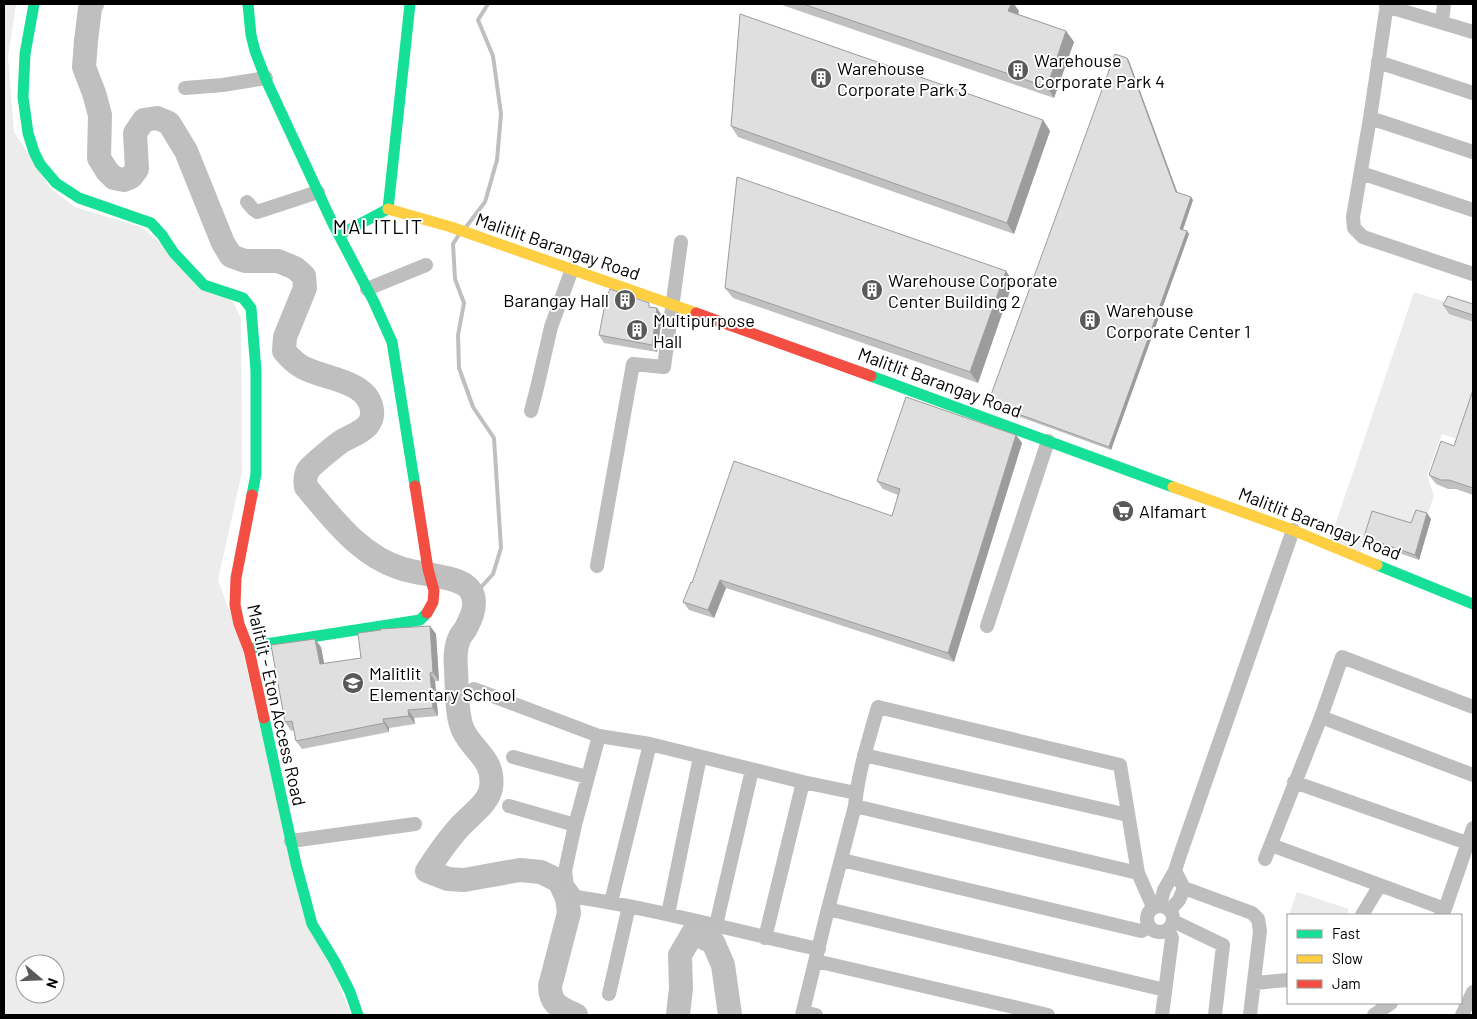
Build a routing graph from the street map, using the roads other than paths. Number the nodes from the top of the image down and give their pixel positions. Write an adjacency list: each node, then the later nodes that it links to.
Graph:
1 (34, 4): 32 (street, Malitlit - Eton Access Road)
2 (248, 4): 9 (street)
3 (410, 4): 17 (street)
4 (1444, 4): 6 (street)
5 (1386, 5): 6 (street); 8 (street)
6 (1442, 22): 7 (street)
7 (1473, 32)
8 (1378, 62): 11 (street); 12 (street)
9 (266, 78): 10 (street); 15 (street)
10 (185, 88)
11 (1473, 93)
12 (1370, 118): 13 (street); 14 (street)
13 (1473, 152)
14 (1361, 173): 18 (street); 23 (street)
15 (318, 192): 16 (street); 19 (street)
16 (247, 202)
17 (388, 209): 19 (street); 22 (street, Malitlit Barangay Road)
18 (1473, 210)
19 (339, 235): 24 (street)
20 (681, 242): 25 (street)
21 (426, 265): 24 (street)
22 (572, 269): 25 (street, Malitlit Barangay Road); 26 (street)
23 (1473, 274)
24 (367, 289): 32 (street)
25 (673, 304): 27 (street, Malitlit Barangay Road); 29 (street)
26 (531, 411)
27 (1048, 441): 28 (street, Malitlit Barangay Road); 31 (street)
28 (1293, 530): 30 (street, Malitlit Barangay Road); 57 (street)
29 (596, 566)
30 (1473, 604)
31 (986, 626)
32 (249, 650): 52 (street, Malitlit - Eton Access Road)
33 (474, 689): 36 (street)
34 (1473, 707): 35 (street)
35 (1320, 717): 42 (street); 45 (street)
36 (599, 736): 37 (street); 43 (street)
37 (650, 744): 40 (street); 61 (street)
38 (864, 755): 46 (street); 48 (street); 48 (street)
39 (513, 757): 43 (street)
40 (700, 757): 41 (street); 65 (street)
41 (752, 770): 44 (street); 68 (street)
42 (1473, 775)
43 (587, 777): 50 (street)
44 (803, 782): 46 (street); 70 (street)
45 (1294, 782): 53 (street); 54 (street)
46 (856, 799): 56 (street); 58 (street)
47 (509, 806): 50 (street)
48 (1128, 815): 58 (street)
49 (415, 824): 52 (street)
50 (575, 825): 61 (street)
51 (1473, 828): 53 (street)
52 (291, 841): 79 (street, Malitlit - Eton Access Road)
53 (1467, 843): 64 (street)
54 (1271, 845): 55 (street); 59 (street)
55 (1265, 859)
56 (842, 860): 63 (street); 69 (street)
57 (1175, 871): 60 (street); 66 (street)
58 (1138, 873): 66 (street)
59 (1380, 885): 64 (street); 67 (street)
60 (1184, 888): 66 (street); 73 (street)
61 (611, 902): 62 (street)
62 (629, 906): 65 (street); 76 (street)
63 (828, 909): 71 (street); 74 (street)
64 (1443, 912)
65 (668, 914): 68 (street)
66 (1165, 914): 69 (street); 69 (street); 74 (street); 82 (street)
67 (1363, 914)
68 (716, 925): 70 (street)
69 (1150, 927)
70 (765, 938): 71 (street)
71 (817, 955): 78 (street); 80 (street)
72 (1287, 980): 73 (street)
73 (1254, 983): 83 (street)
74 (1165, 990): 81 (street)
75 (1473, 992): 85 (street)
76 (609, 994)
77 (1390, 1004): 84 (street)
78 (807, 1014)
79 (358, 1015)
80 (1048, 1015)
81 (1162, 1015)
82 (1215, 1015)
83 (1250, 1015)
84 (1374, 1015)
85 (1462, 1015)

